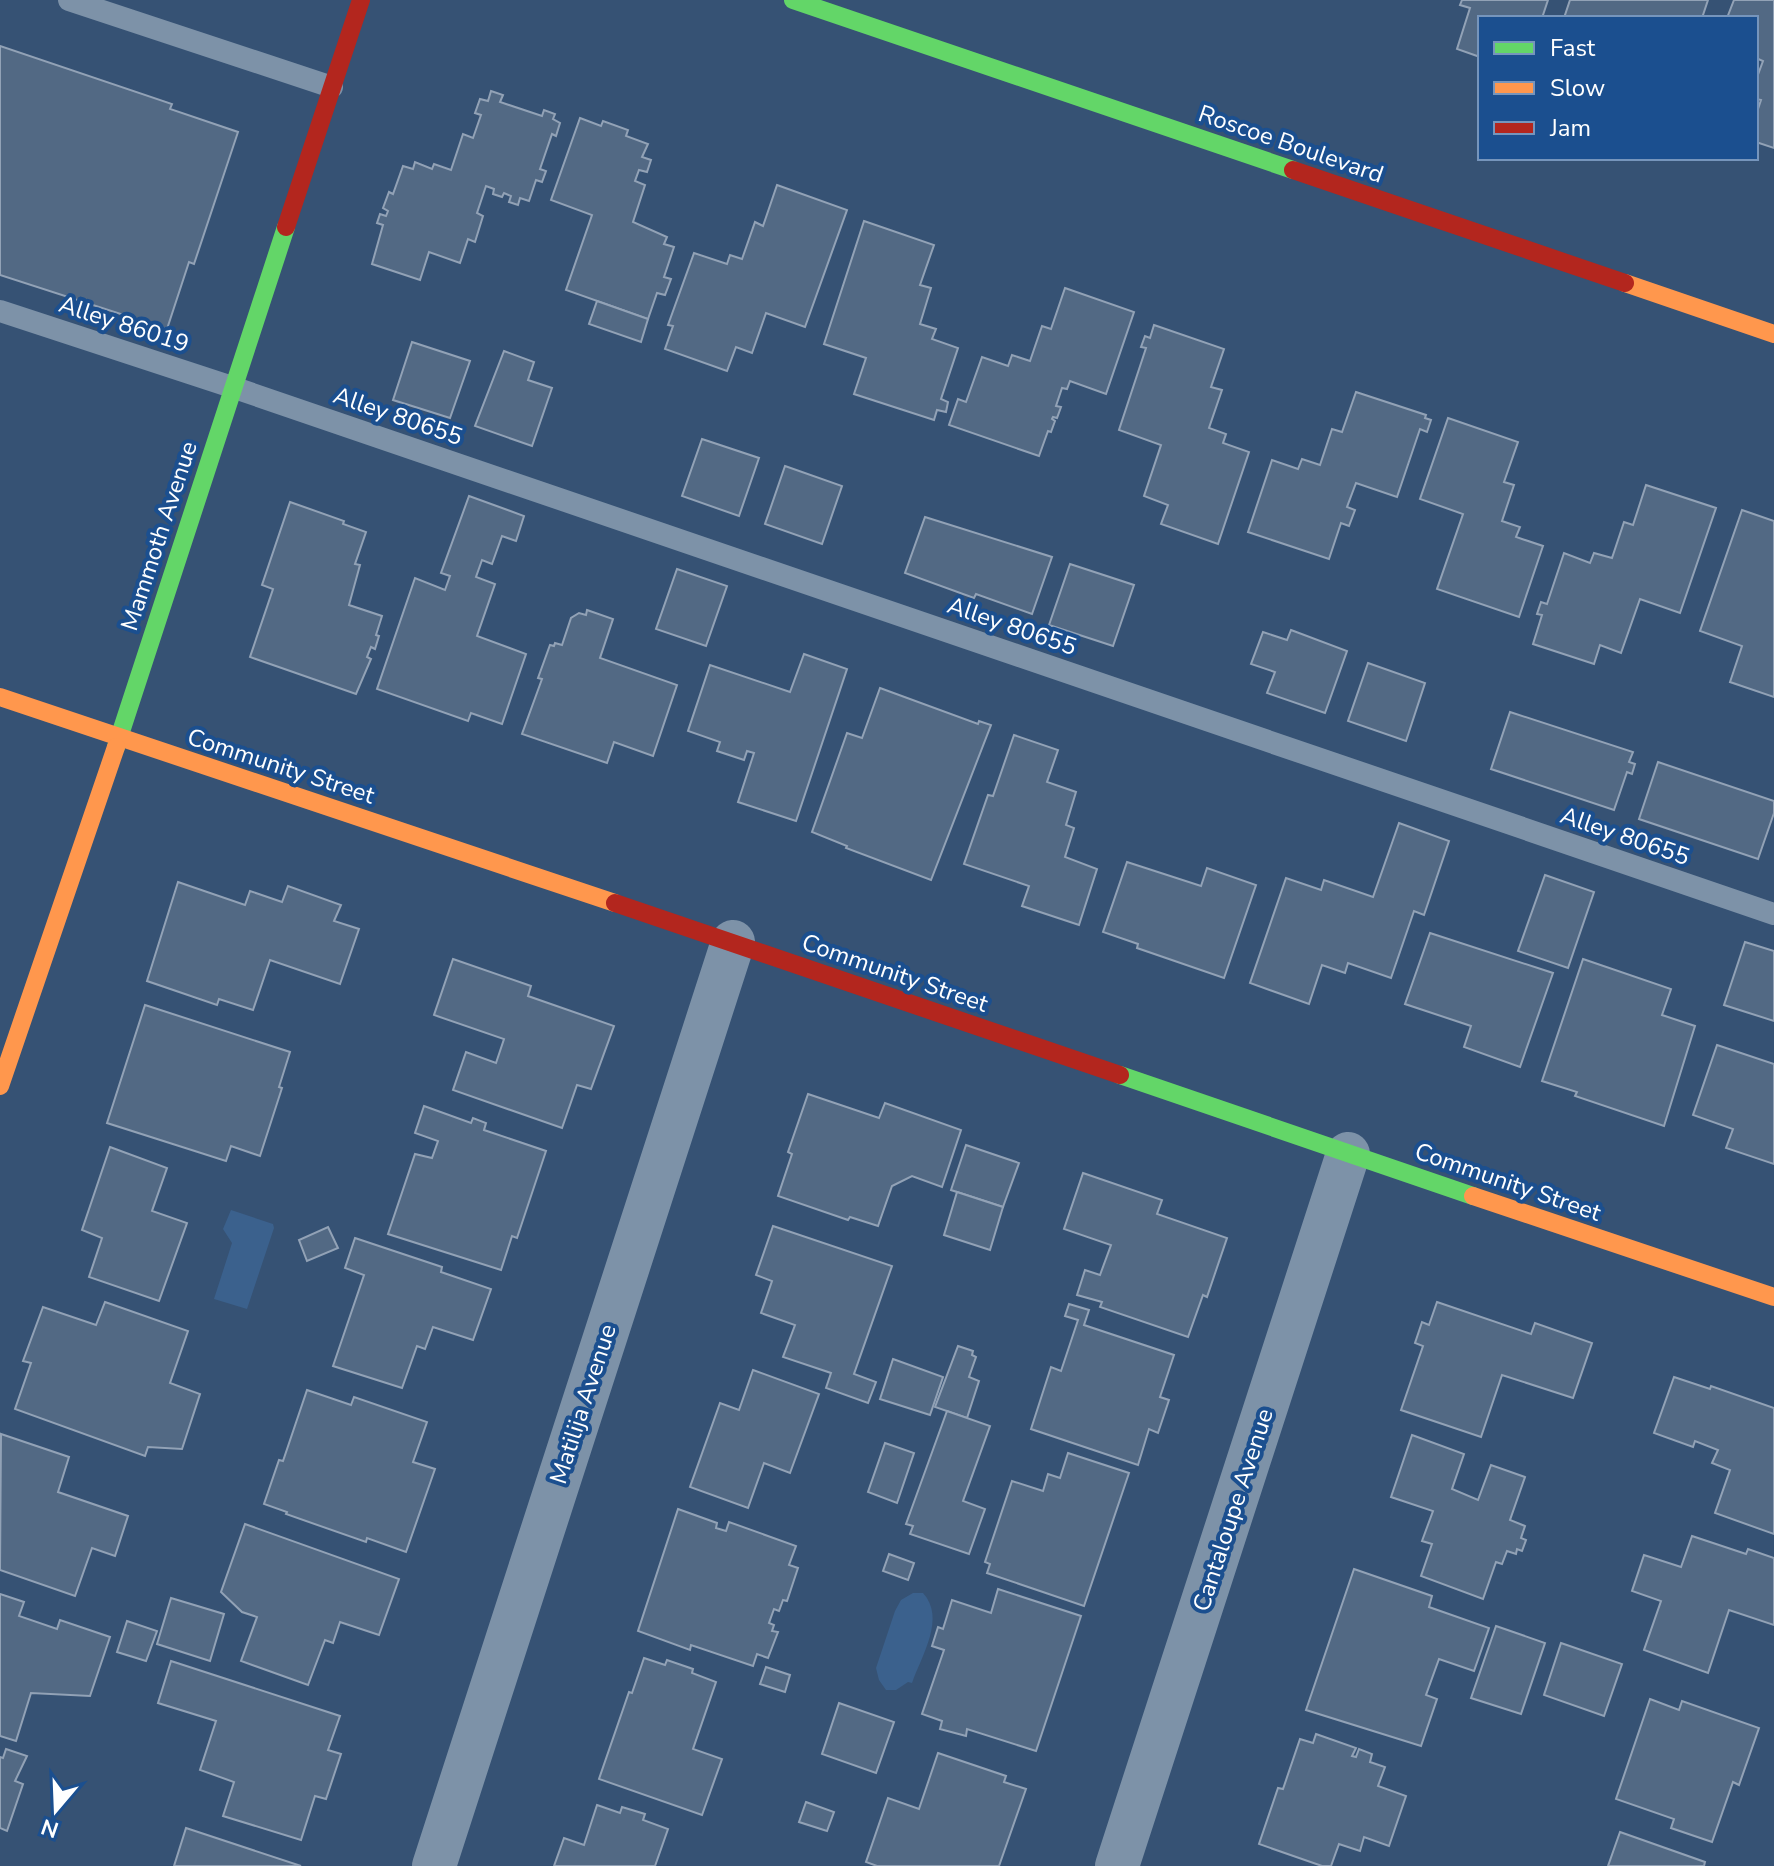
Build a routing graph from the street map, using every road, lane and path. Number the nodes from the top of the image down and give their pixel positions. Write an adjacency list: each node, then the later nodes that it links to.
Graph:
1 (69, 0): 4 (lane)
2 (361, 0): 4 (street, Mammoth Avenue)
3 (793, 0): 6 (street, Roscoe Boulevard)
4 (332, 87): 7 (street, Mammoth Avenue)
5 (0, 311): 7 (lane, Alley 86019)
6 (1774, 334)
7 (232, 387): 9 (street, Mammoth Avenue); 10 (lane, Alley 80655)
8 (0, 697): 9 (street, Community Street)
9 (118, 738): 11 (street, Community Street); 12 (street, Mammoth Avenue)
10 (1774, 914)
11 (733, 942): 13 (street, Community Street); 15 (street, Matilija Avenue)
12 (0, 1086)
13 (1348, 1154): 14 (street, Community Street); 16 (street, Cantaloupe Avenue)
14 (1774, 1297)
15 (434, 1866)
16 (1117, 1866)

